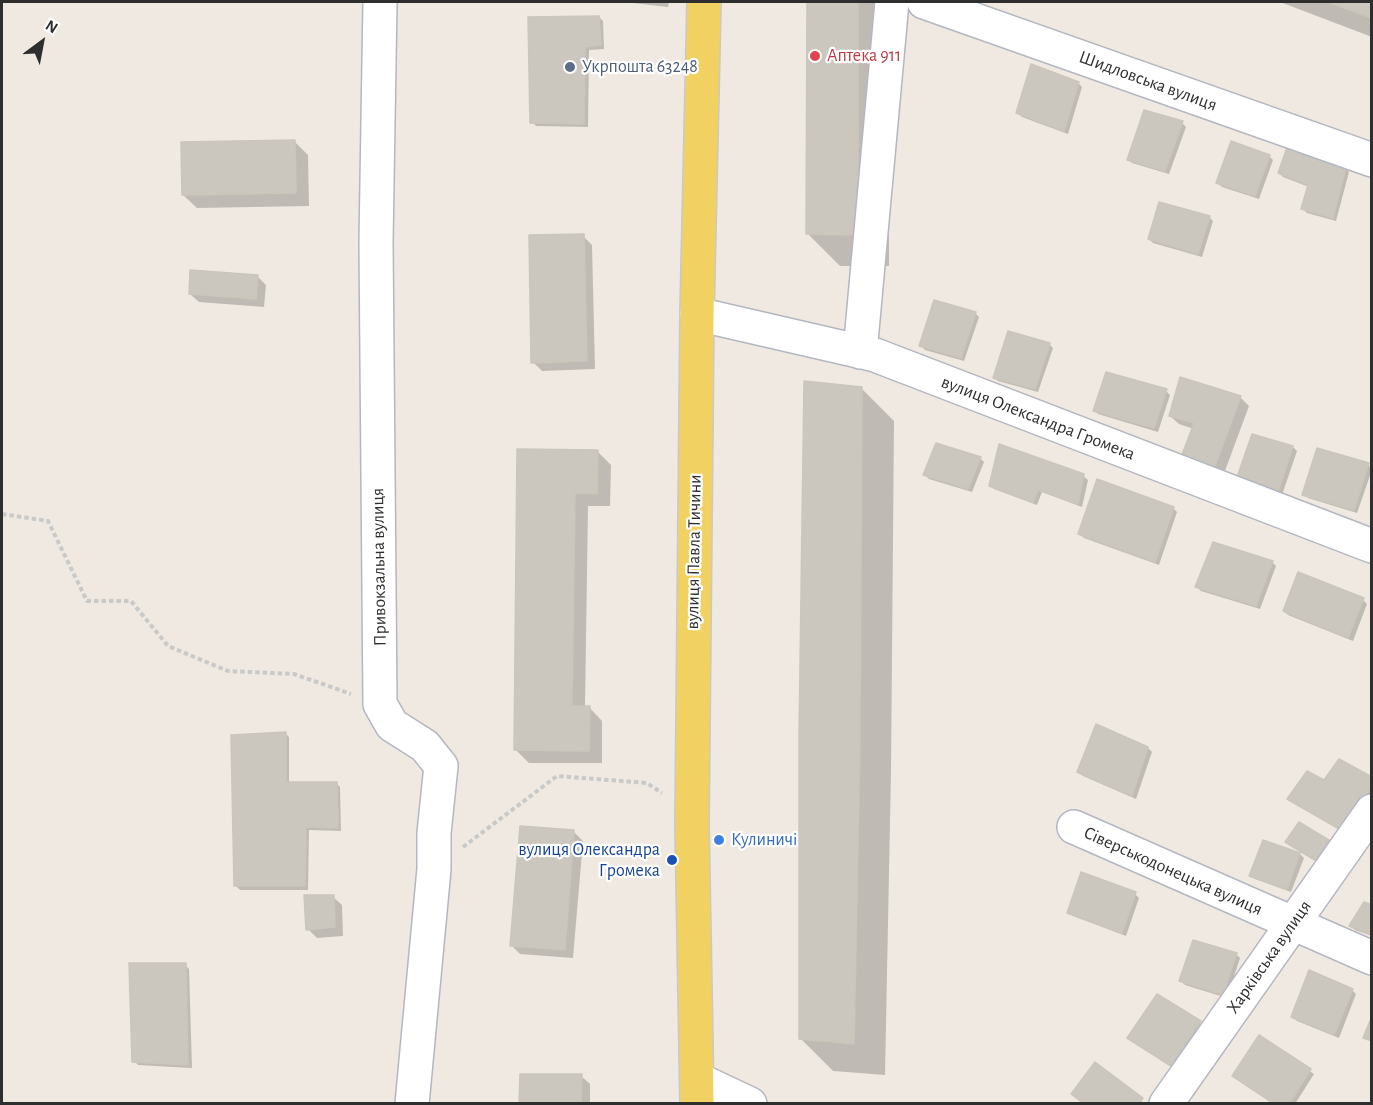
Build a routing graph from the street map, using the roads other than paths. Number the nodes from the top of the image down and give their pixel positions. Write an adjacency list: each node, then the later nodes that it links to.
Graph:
1 (380, 2): 14 (street, Привокзальна вулиця)
2 (704, 2): 6 (main road, вулиця Павла Тичини)
3 (892, 2): 7 (street)
4 (924, 2): 5 (street, Шидловська вулиця)
5 (1371, 160)
6 (697, 314): 7 (street, вулиця Олександра Громека); 13 (main road, вулиця Павла Тичини)
7 (860, 352): 8 (street, вулиця Олександра Громека)
8 (1371, 546)
9 (1371, 811): 11 (street, Харківська вулиця)
10 (1074, 827): 11 (street, Сіверськодонецька вулиця)
11 (1292, 924): 12 (street, Сіверськодонецька вулиця); 16 (street, Харківська вулиця)
12 (1371, 958)
13 (697, 1091): 15 (street)
14 (411, 1104)
15 (750, 1104)
16 (1166, 1104)

